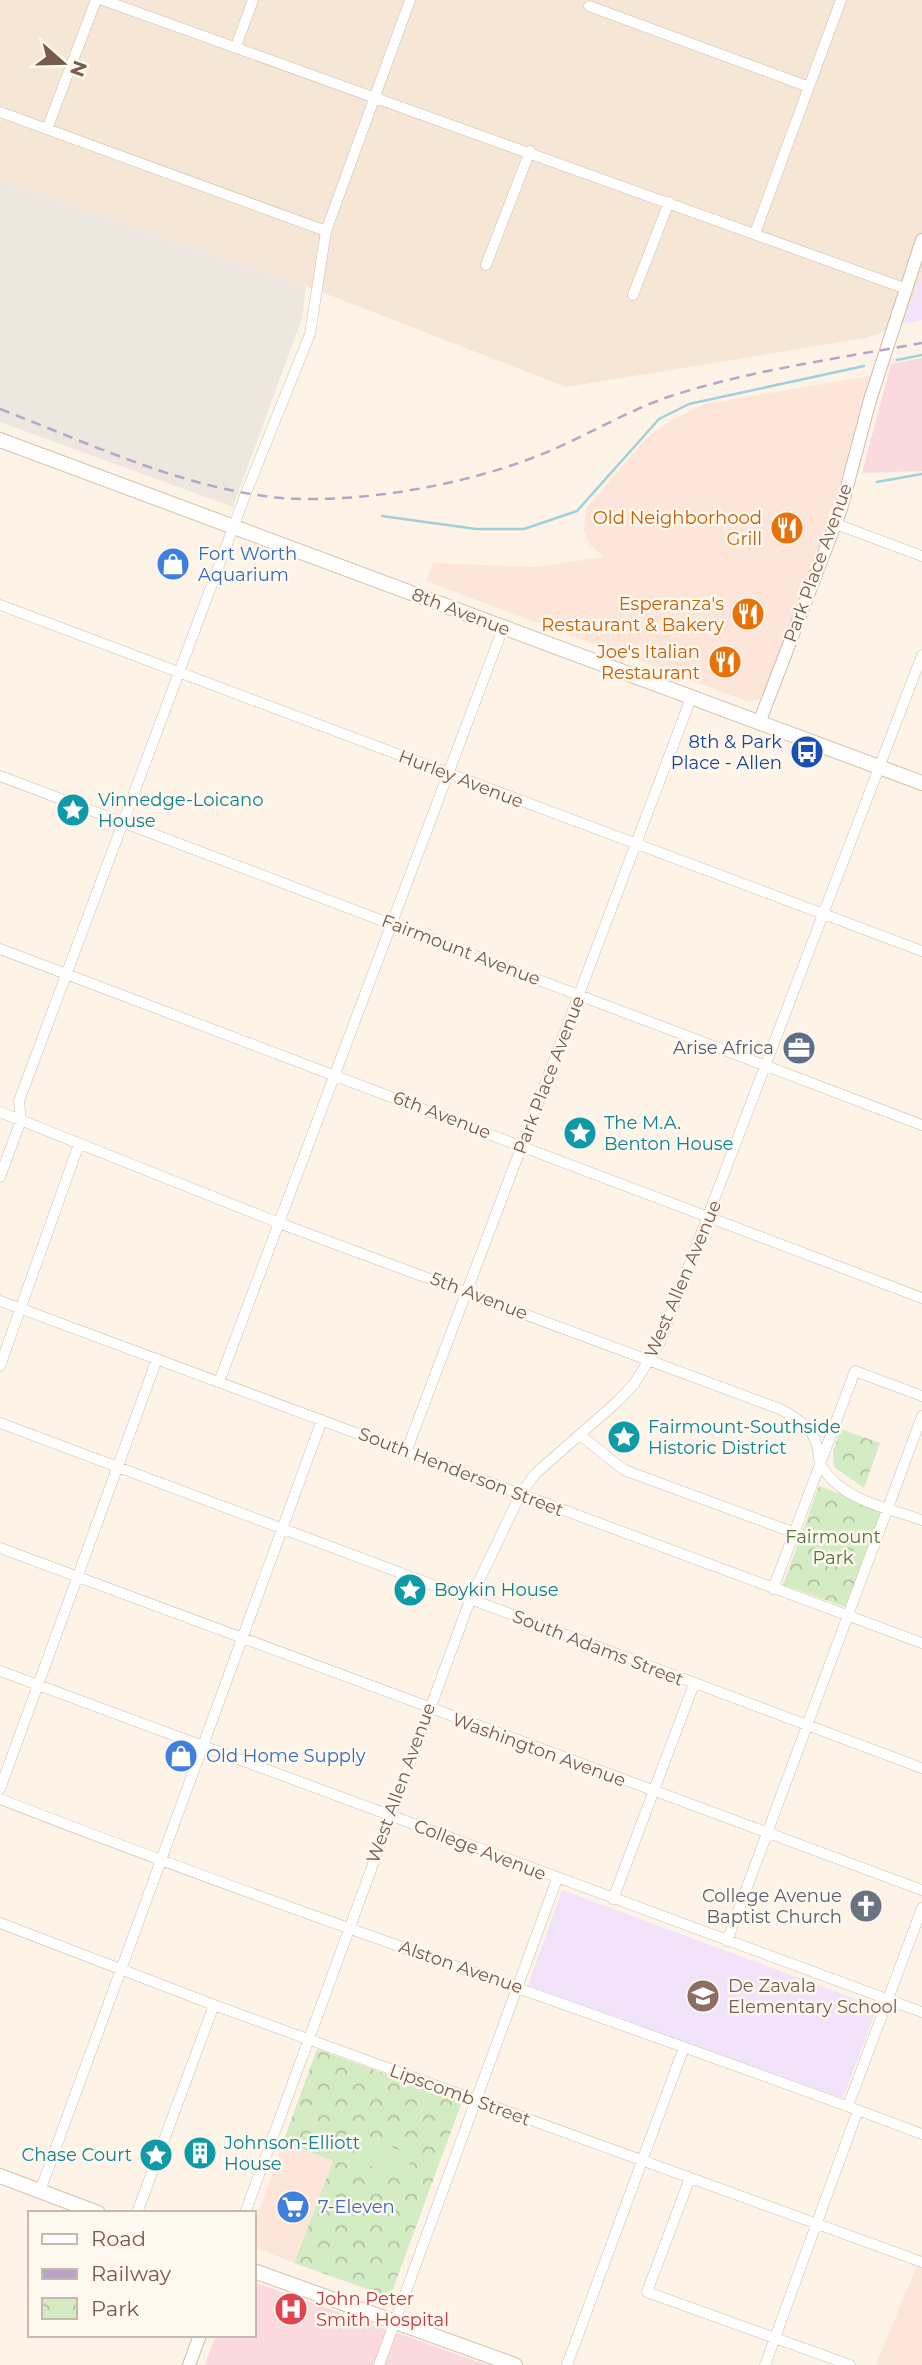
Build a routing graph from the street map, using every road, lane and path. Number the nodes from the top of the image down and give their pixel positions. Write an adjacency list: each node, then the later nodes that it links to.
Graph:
1 (96, 0): 11 (street)
2 (103, 0): 7 (street)
3 (253, 0): 7 (street)
4 (410, 0): 9 (street)
5 (841, 0): 8 (street)
6 (589, 6): 8 (street)
7 (236, 46): 9 (street)
8 (809, 87): 15 (street)
9 (374, 97): 12 (street); 14 (street)
10 (0, 112): 11 (street)
11 (47, 129): 14 (street)
12 (530, 151): 13 (street); 17 (street)
13 (670, 202): 15 (street); 19 (street)
14 (326, 232): 22 (street)
15 (755, 233): 18 (street)
16 (922, 240): 18 (street, Park Place Avenue)
17 (486, 265)
18 (904, 288): 21 (street, Park Place Avenue)
19 (633, 295)
20 (0, 440): 22 (main road, 8th Avenue)
21 (836, 524): 23 (street); 29 (street, Park Place Avenue)
22 (234, 525): 25 (main road, 8th Avenue); 27 (street)
23 (922, 556)
24 (0, 605): 27 (street, Hurley Avenue)
25 (503, 628): 28 (main road, 8th Avenue); 31 (street)
26 (922, 655): 30 (street, West Allen Avenue)
27 (179, 672): 31 (street, Hurley Avenue); 34 (street)
28 (691, 698): 29 (main road, 8th Avenue); 35 (street, Park Place Avenue)
29 (759, 723): 30 (main road, 8th Avenue)
30 (880, 768): 33 (main road, 8th Avenue); 36 (street, West Allen Avenue)
31 (448, 774): 35 (street, Hurley Avenue); 37 (street)
32 (0, 776): 34 (street, Fairmount Avenue)
33 (922, 783)
34 (123, 821): 37 (street, Fairmount Avenue); 40 (street)
35 (636, 845): 36 (street, Hurley Avenue); 41 (street, Park Place Avenue)
36 (825, 915): 39 (street, Hurley Avenue); 42 (street, West Allen Avenue)
37 (392, 923): 41 (street, Fairmount Avenue); 43 (street)
38 (0, 949): 40 (street, 6th Avenue)
39 (922, 951)
40 (66, 974): 43 (street, 6th Avenue); 45 (street)
41 (579, 994): 42 (street, Fairmount Avenue); 48 (street, Park Place Avenue)
42 (768, 1065): 46 (street, Fairmount Avenue); 50 (street, West Allen Avenue)
43 (335, 1075): 48 (street, 6th Avenue); 51 (street)
44 (0, 1112): 45 (street, 5th Avenue)
45 (21, 1120): 47 (street, 5th Avenue); 49 (street)
46 (922, 1125)
47 (79, 1144): 51 (street, 5th Avenue); 55 (street)
48 (522, 1145): 50 (street, 6th Avenue); 52 (street, Park Place Avenue)
49 (0, 1177)
50 (710, 1217): 53 (street, 6th Avenue); 57 (street, West Allen Avenue)
51 (279, 1223): 52 (street, 5th Avenue); 59 (street)
52 (467, 1291): 57 (street, 5th Avenue); 65 (street, Park Place Avenue)
53 (922, 1298)
54 (0, 1301): 55 (street, South Henderson Street)
55 (20, 1308): 56 (street, South Henderson Street); 58 (street)
56 (157, 1359): 59 (street, South Henderson Street); 67 (street)
57 (649, 1361): 64 (street, West Allen Avenue); 66 (street, 5th Avenue)
58 (0, 1366)
59 (219, 1382): 62 (street, South Henderson Street)
60 (922, 1396): 66 (street)
61 (922, 1416): 69 (street)
62 (322, 1420): 65 (street, South Henderson Street); 71 (street)
63 (0, 1423): 67 (street, South Adams Street)
64 (580, 1435): 68 (street, West Allen Avenue); 72 (street)
65 (406, 1452): 68 (street, South Henderson Street)
66 (820, 1465): 69 (street, 5th Avenue); 72 (street)
67 (117, 1469): 71 (street, South Adams Street); 74 (street)
68 (520, 1495): 75 (street, South Henderson Street); 76 (street, West Allen Avenue)
69 (889, 1508): 70 (street, 5th Avenue); 77 (street)
70 (922, 1520)
71 (282, 1530): 76 (street, South Adams Street); 78 (street)
72 (794, 1533): 75 (street)
73 (0, 1548): 74 (street, Washington Avenue)
74 (78, 1576): 78 (street, Washington Avenue); 81 (street)
75 (773, 1590): 77 (street, South Henderson Street)
76 (470, 1600): 82 (street, South Adams Street); 83 (street, West Allen Avenue)
77 (848, 1617): 79 (street, South Henderson Street); 84 (street)
78 (242, 1639): 83 (street, Washington Avenue); 85 (street)
79 (922, 1643)
80 (0, 1671): 81 (street, College Avenue)
81 (38, 1685): 85 (street, College Avenue); 87 (street)
82 (694, 1685): 84 (street, South Adams Street); 88 (street)
83 (428, 1709): 88 (street, Washington Avenue); 90 (street, West Allen Avenue)
84 (807, 1727): 86 (street, South Adams Street); 91 (street)
85 (204, 1744): 90 (street, College Avenue); 92 (street)
86 (922, 1768)
87 (0, 1789)
88 (652, 1791): 91 (street, Washington Avenue); 95 (street)
89 (0, 1799): 92 (street, Alston Avenue)
90 (389, 1815): 93 (street, College Avenue); 98 (street, West Allen Avenue)
91 (767, 1833): 94 (street, Washington Avenue); 99 (street)
92 (160, 1861): 98 (street, Alston Avenue); 100 (street)
93 (557, 1879): 95 (street, College Avenue); 101 (street)
94 (922, 1890)
95 (613, 1899): 99 (street, College Avenue)
96 (922, 1908): 102 (street)
97 (0, 1923): 100 (street, Lipscomb Street)
98 (348, 1929): 101 (street, Alston Avenue); 105 (street, West Allen Avenue)
99 (727, 1941): 102 (street, College Avenue)
100 (122, 1970): 103 (street, Lipscomb Street); 113 (street)
101 (518, 1987): 106 (street, Alston Avenue); 107 (street)
102 (886, 1999): 104 (street, College Avenue); 108 (street)
103 (214, 2005): 105 (street, Lipscomb Street); 115 (street)
104 (922, 2012)
105 (308, 2039): 107 (street, Lipscomb Street); 116 (street, West Allen Avenue)
106 (684, 2047): 108 (street, Alston Avenue); 110 (street)
107 (476, 2100): 110 (street, Lipscomb Street); 120 (street)
108 (853, 2108): 109 (street, Alston Avenue); 117 (street)
109 (922, 2134)
110 (643, 2161): 112 (street, Lipscomb Street); 126 (street)
111 (0, 2176): 113 (main road)
112 (690, 2178): 117 (street, Lipscomb Street); 122 (street)
113 (40, 2191): 114 (main road)
114 (92, 2211)
115 (138, 2211)
116 (246, 2211)
117 (818, 2224): 118 (street, Lipscomb Street); 122 (street)
118 (922, 2262)
119 (256, 2272): 120 (main road)
120 (395, 2322): 124 (street); 125 (main road)
121 (199, 2337): 123 (street)
122 (775, 2338): 127 (street); 128 (street)
123 (189, 2365)
124 (379, 2365)
125 (515, 2365)
126 (567, 2365)
127 (765, 2365)
128 (850, 2365)

